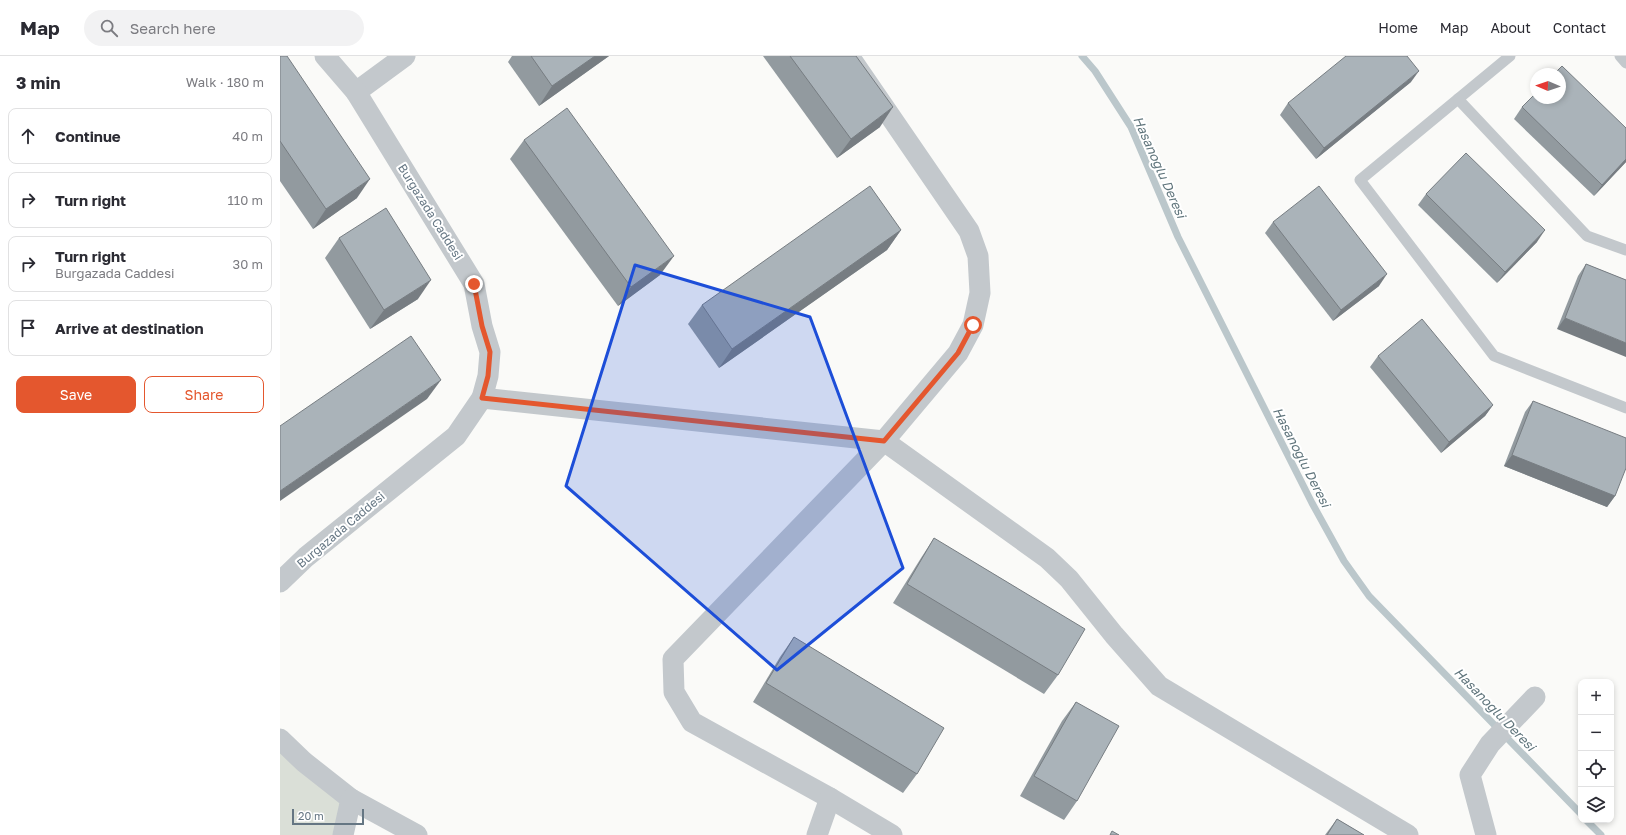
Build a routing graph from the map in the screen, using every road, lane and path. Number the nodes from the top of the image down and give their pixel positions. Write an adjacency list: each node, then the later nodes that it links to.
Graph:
1 (325, 56): 7 (street, Burgazada Caddesi)
2 (405, 56): 7 (street)
3 (849, 56): 12 (street)
4 (1510, 56): 8 (lane)
5 (1620, 56): 6 (lane)
6 (1626, 63)
7 (356, 92): 10 (street, Burgazada Caddesi)
8 (1458, 98): 9 (lane); 11 (lane)
9 (1626, 250)
10 (482, 398): 12 (street); 13 (street, Burgazada Caddesi)
11 (1626, 408)
12 (884, 441): 16 (street); 22 (street)
13 (280, 582)
14 (1535, 697): 23 (street)
15 (280, 739): 17 (street)
16 (830, 798): 20 (street); 21 (street)
17 (351, 799): 18 (street); 19 (street)
18 (343, 835)
19 (417, 835)
20 (817, 835)
21 (892, 835)
22 (1408, 835)
23 (1486, 835)

